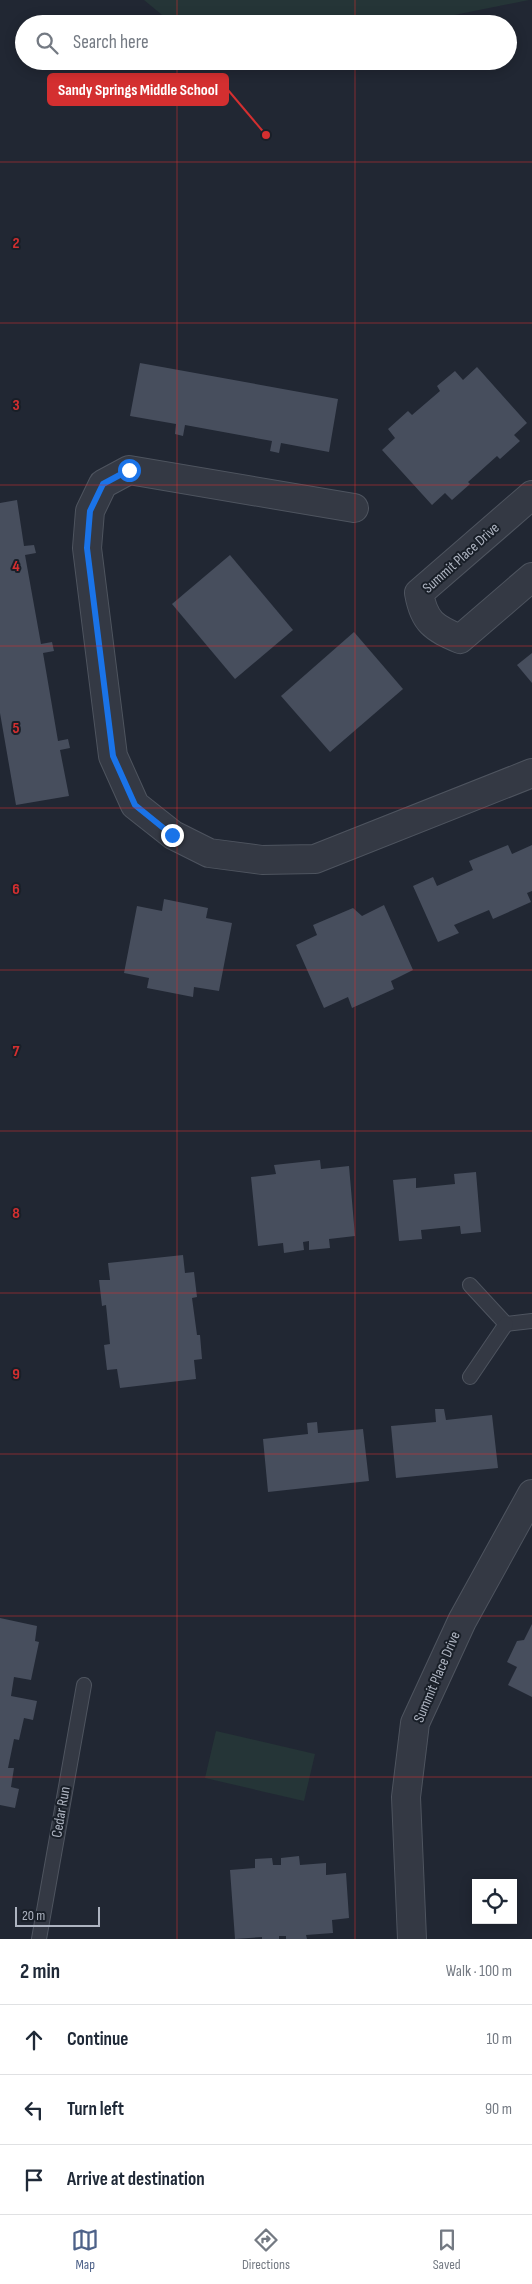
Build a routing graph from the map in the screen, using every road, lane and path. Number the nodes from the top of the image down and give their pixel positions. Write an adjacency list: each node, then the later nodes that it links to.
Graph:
1 (532, 495): 3 (street, Summit Place Drive)
2 (354, 508): 4 (street)
3 (532, 577)
4 (532, 773)
5 (470, 1285): 7 (lane)
6 (532, 1321): 7 (lane)
7 (506, 1324): 8 (lane)
8 (470, 1377)
9 (532, 1494): 12 (street, Summit Place Drive)
10 (84, 1685): 11 (lane, Cedar Run)
11 (39, 1939)
12 (412, 1939)

